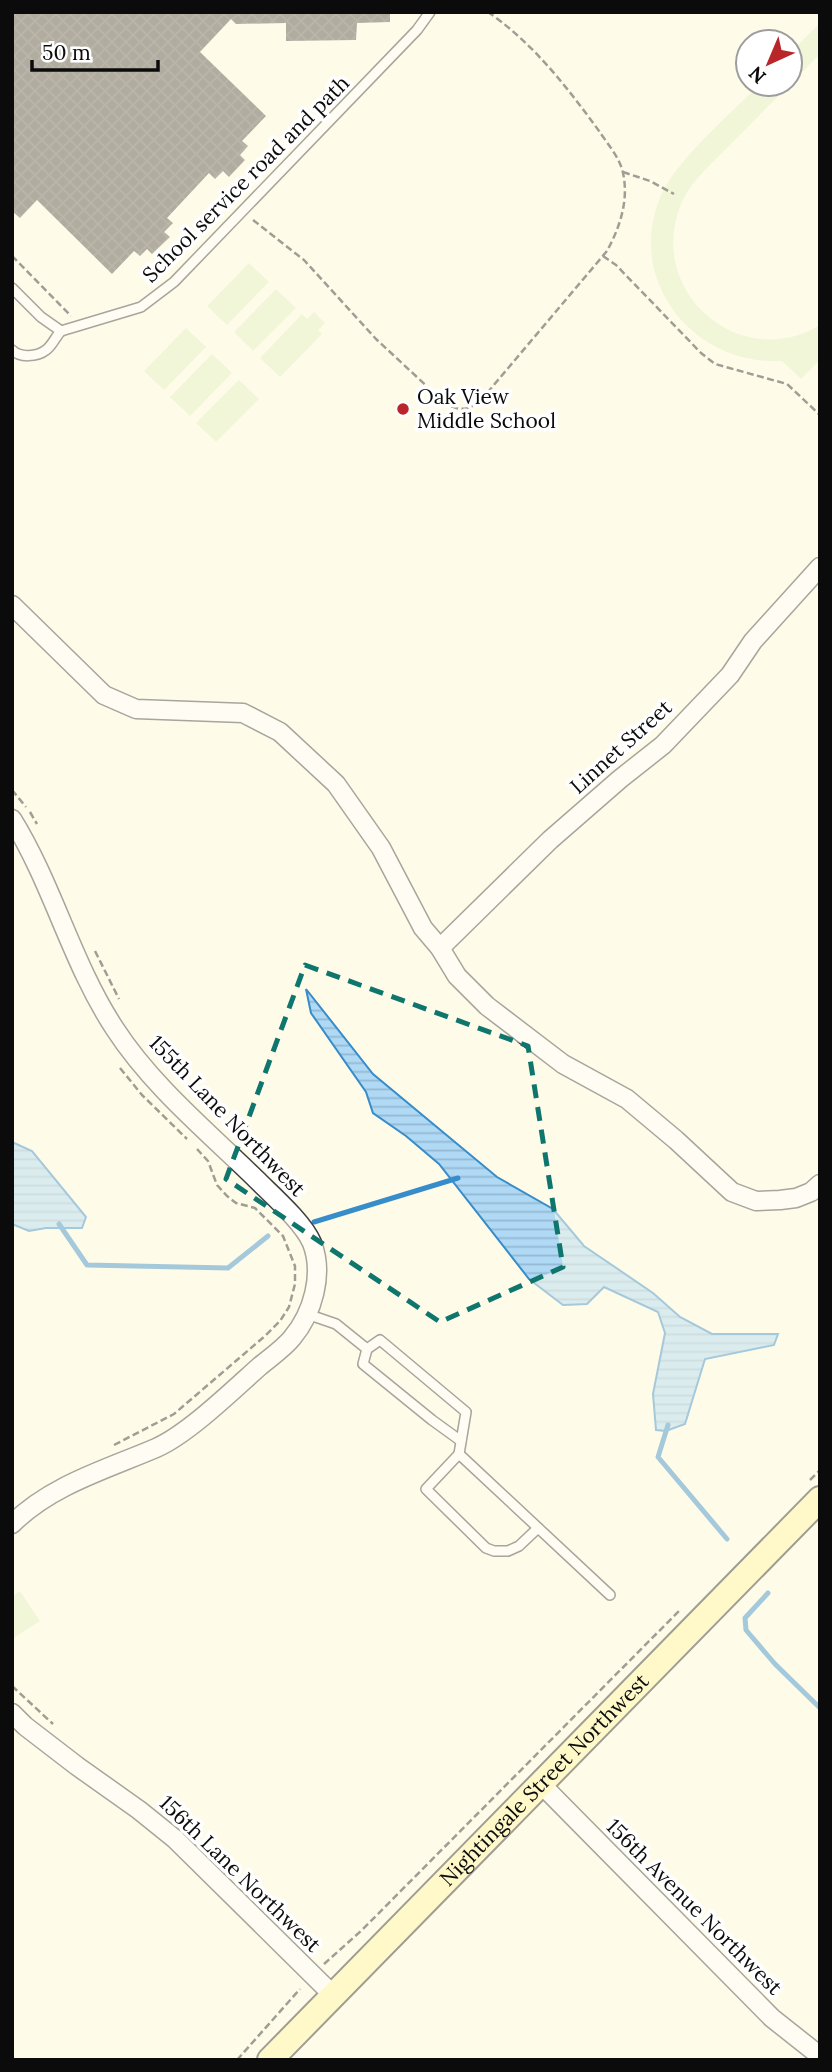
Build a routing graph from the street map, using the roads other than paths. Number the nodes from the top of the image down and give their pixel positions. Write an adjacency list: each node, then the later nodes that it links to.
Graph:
1 (430, 12): 3 (lane, School service road and path)
2 (12, 288): 3 (lane)
3 (61, 331): 4 (lane)
4 (12, 350)
5 (820, 568): 8 (street, Linnet Street)
6 (12, 605): 8 (street)
7 (12, 819): 10 (street, 155th Lane Northwest)
8 (440, 948): 9 (street)
9 (820, 1184)
10 (307, 1314): 11 (lane); 15 (street)
11 (367, 1349): 12 (lane); 12 (lane)
12 (461, 1441): 13 (lane)
13 (459, 1454): 16 (lane); 16 (lane)
14 (814, 1491): 19 (street, Nightingale Street Northwest)
15 (12, 1524)
16 (538, 1528): 17 (lane)
17 (610, 1595)
18 (12, 1713): 20 (street, 156th Lane Northwest)
19 (541, 1784): 20 (street, Nightingale Street Northwest); 21 (street, 156th Avenue Northwest)
20 (333, 1995): 22 (street, Nightingale Street Northwest)
21 (814, 2056)
22 (270, 2060)

